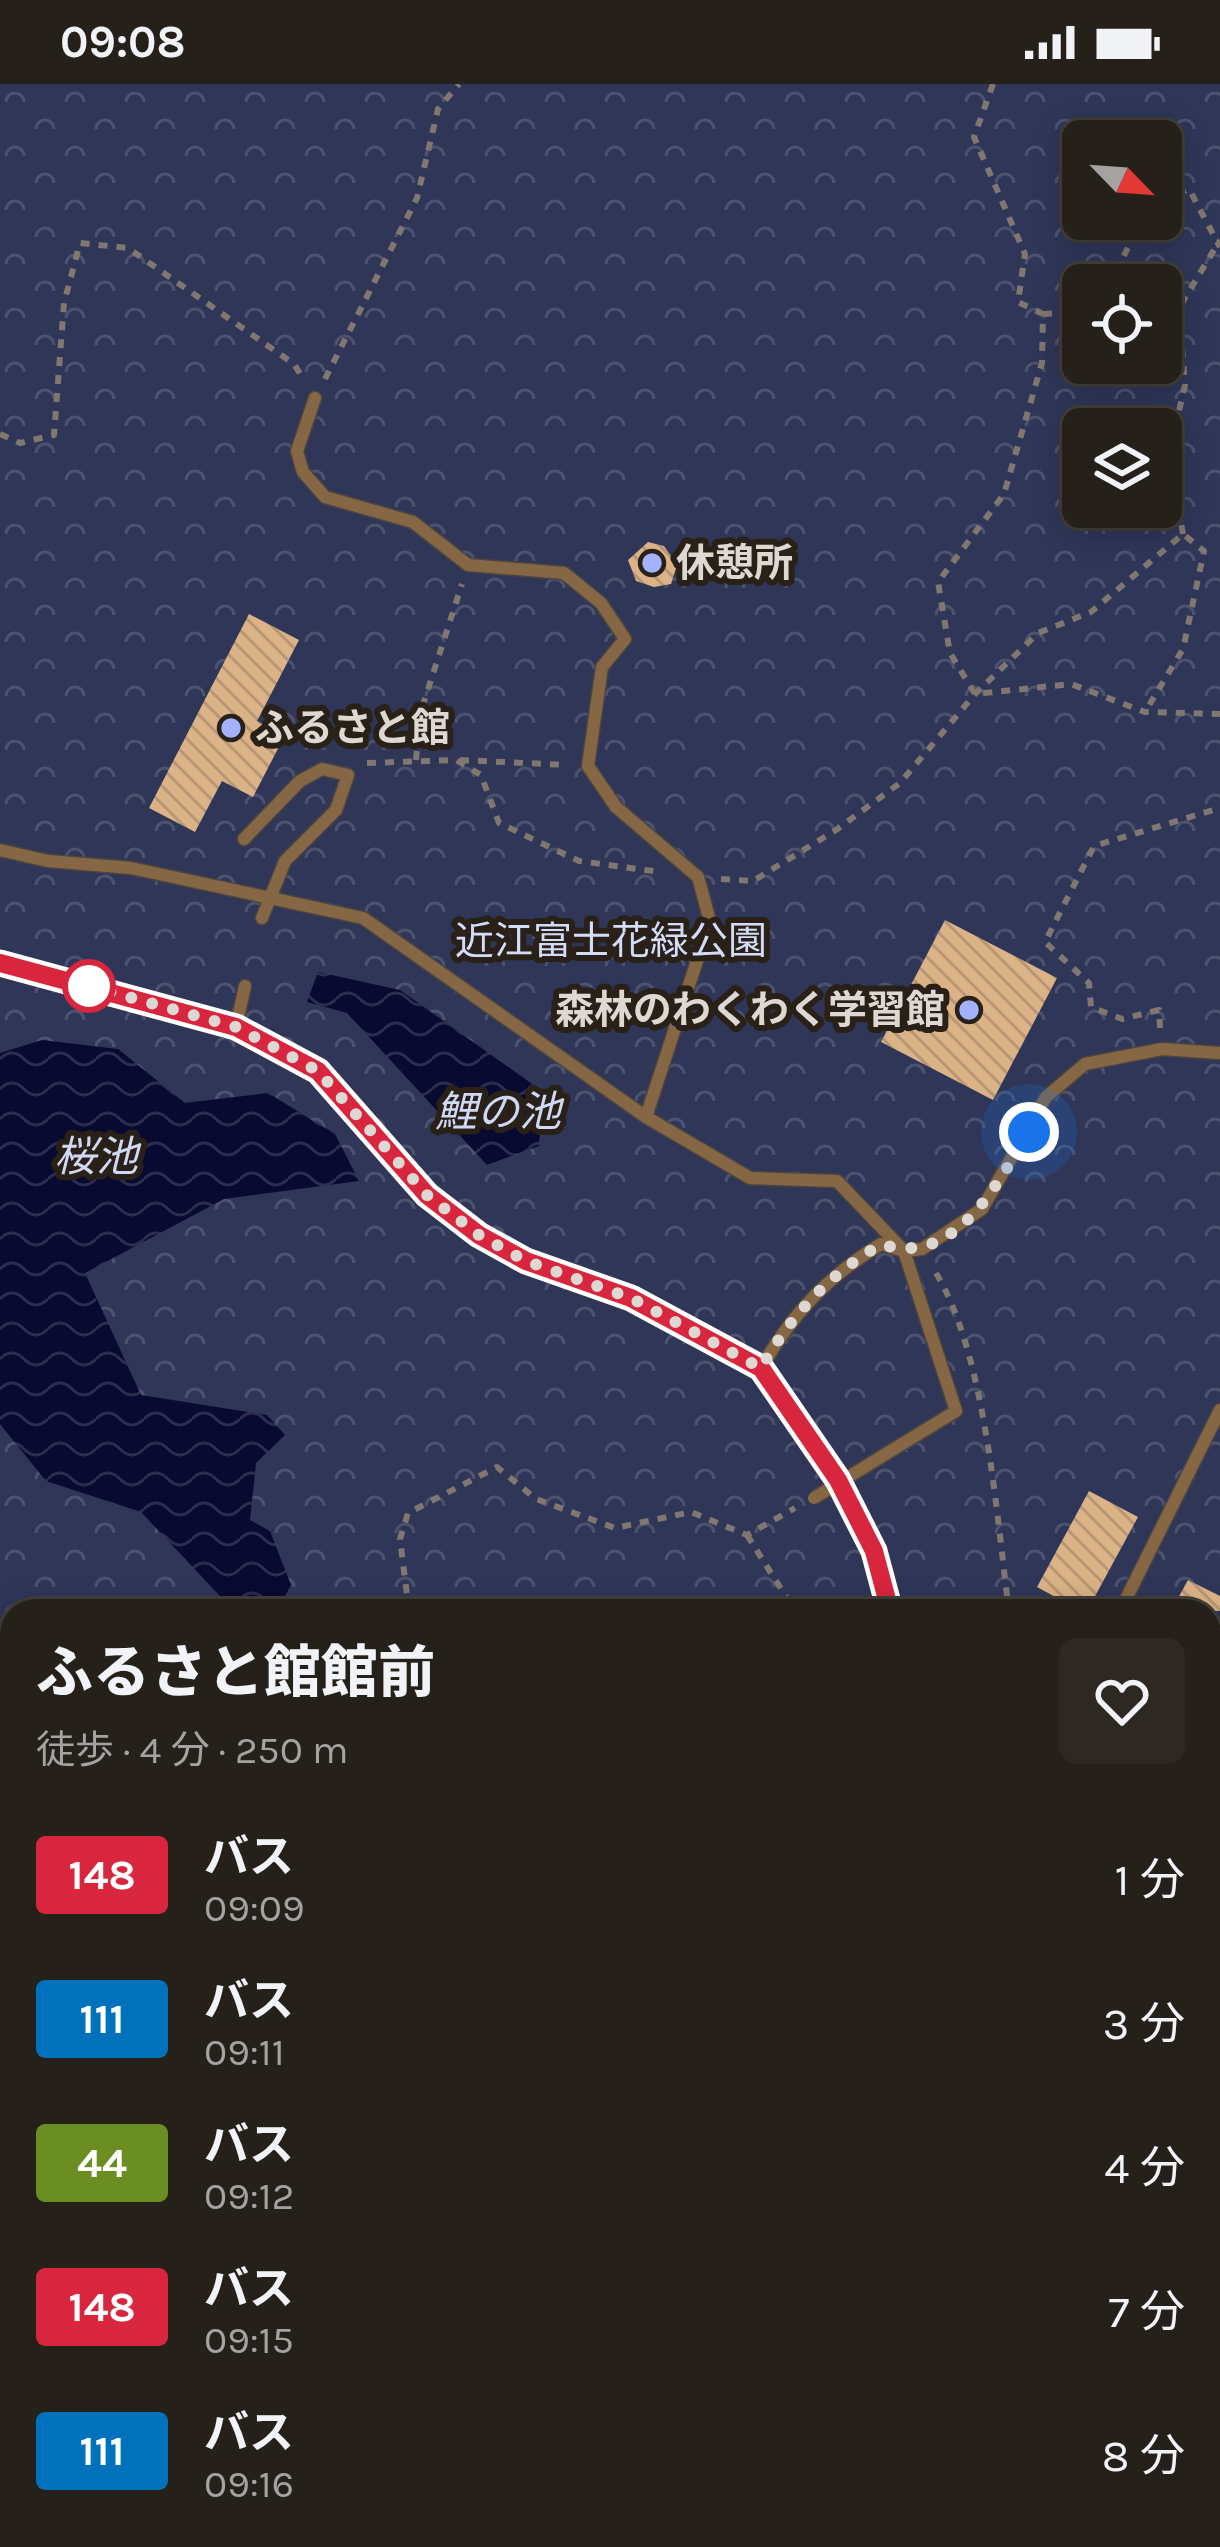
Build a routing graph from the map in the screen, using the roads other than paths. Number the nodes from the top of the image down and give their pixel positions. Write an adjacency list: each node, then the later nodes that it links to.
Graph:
1 (315, 398): 10 (lane)
2 (244, 839): 4 (lane)
3 (0, 850): 4 (lane)
4 (268, 899): 5 (lane); 10 (lane)
5 (262, 918)
6 (0, 963): 8 (main road)
7 (245, 986): 8 (lane)
8 (236, 1027): 12 (main road)
9 (1220, 1053): 11 (lane)
10 (646, 1117): 11 (lane)
11 (904, 1251): 12 (lane); 14 (lane, bridge)
12 (761, 1368): 15 (main road)
13 (1220, 1410): 16 (lane)
14 (814, 1498)
15 (887, 1599)
16 (1126, 1599)

